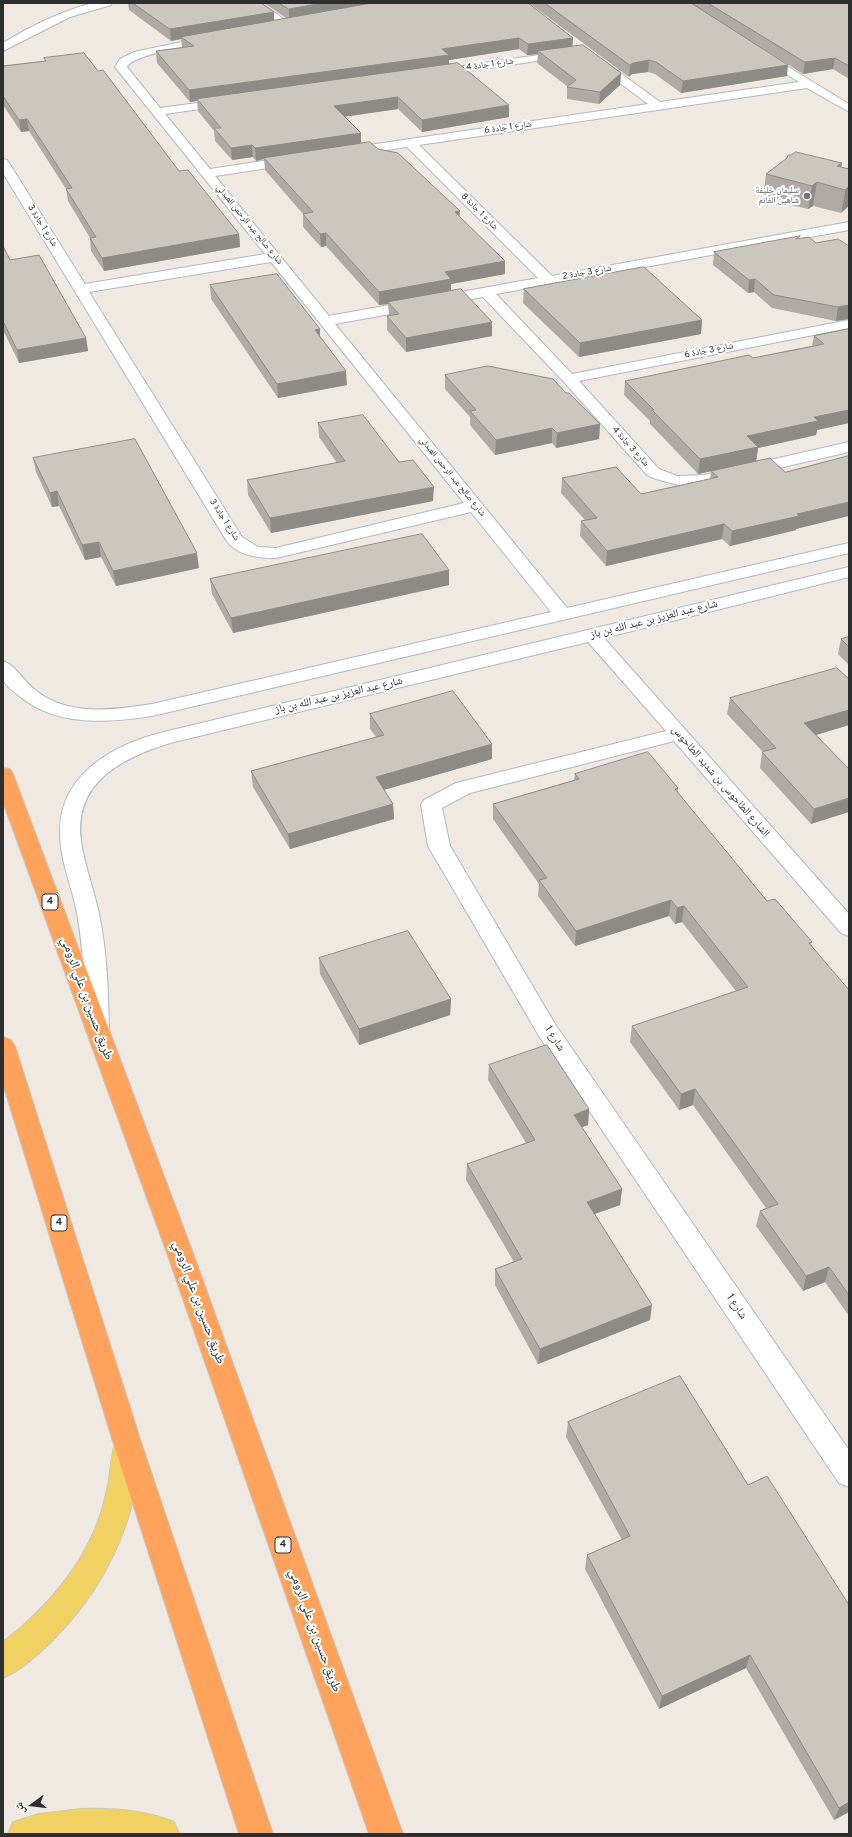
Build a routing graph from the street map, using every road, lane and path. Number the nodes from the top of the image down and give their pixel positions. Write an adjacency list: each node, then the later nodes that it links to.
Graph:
1 (107, 3): 7 (street)
2 (254, 3): 4 (street)
3 (302, 22): 4 (street)
4 (287, 25): 5 (street)
5 (272, 28)
6 (226, 36): 14 (street, شارع صالح عبد الرحمن العبدلي)
7 (3, 48)
8 (754, 50): 10 (street)
9 (426, 74): 12 (street, شارع 1 جادة 4)
10 (808, 84): 12 (street, شارع 1 جادة 6); 13 (street)
11 (237, 101): 14 (street)
12 (658, 106): 15 (street, شارع 1 جادة 6)
13 (849, 109)
14 (158, 112): 19 (street, شارع صالح عبد الرحمن العبدلي)
15 (410, 143): 16 (street, شارع 1 جادة 6); 22 (street, شارع 1 جادة 8)
16 (332, 154)
17 (308, 158): 19 (street)
18 (3, 163): 23 (street, شارع 1 جادة 3)
19 (207, 173): 21 (street, شارع صالح عبد الرحمن العبدلي)
20 (845, 230): 22 (street, شارع 3 جادة 2)
21 (274, 257): 23 (street); 25 (street, شارع صالح عبد الرحمن العبدلي)
22 (548, 280): 24 (street, شارع 3 جادة 2)
23 (82, 289): 29 (street, شارع 1 جادة 3)
24 (486, 292): 25 (street, شارع 3 جادة 2); 27 (street, شارع 3 جادة 4)
25 (326, 321): 29 (street, شارع صالح عبد الرحمن العبدلي)
26 (849, 324): 27 (street, شارع 3 جادة 6)
27 (569, 378): 28 (street, شارع 3 جادة 4)
28 (849, 448)
29 (475, 506): 32 (street, شارع صالح عبد الرحمن العبدلي)
30 (849, 548): 32 (street)
31 (849, 572): 33 (street, شارع عبد العزيز بن عبد الله بن باز)
32 (563, 615): 34 (street)
33 (592, 635): 35 (street, الشارع الطاحوس بن شديد الطاحوس); 38 (street, شارع عبد العزيز بن عبد الله بن باز)
34 (3, 667)
35 (679, 734): 37 (street, الشارع الطاحوس بن شديد الطاحوس); 41 (street, شارع 1)
36 (3, 774): 38 (highway, طريق حسين بن علي الرومي / 4)
37 (849, 928)
38 (98, 1030): 46 (highway, طريق حسين بن علي الرومي / 4)
39 (3, 1046): 40 (highway, 4)
40 (128, 1445): 42 (main road); 45 (highway, 4)
41 (849, 1474)
42 (3, 1662)
43 (24, 1834): 44 (main road)
44 (162, 1834)
45 (256, 1834)
46 (386, 1834)

